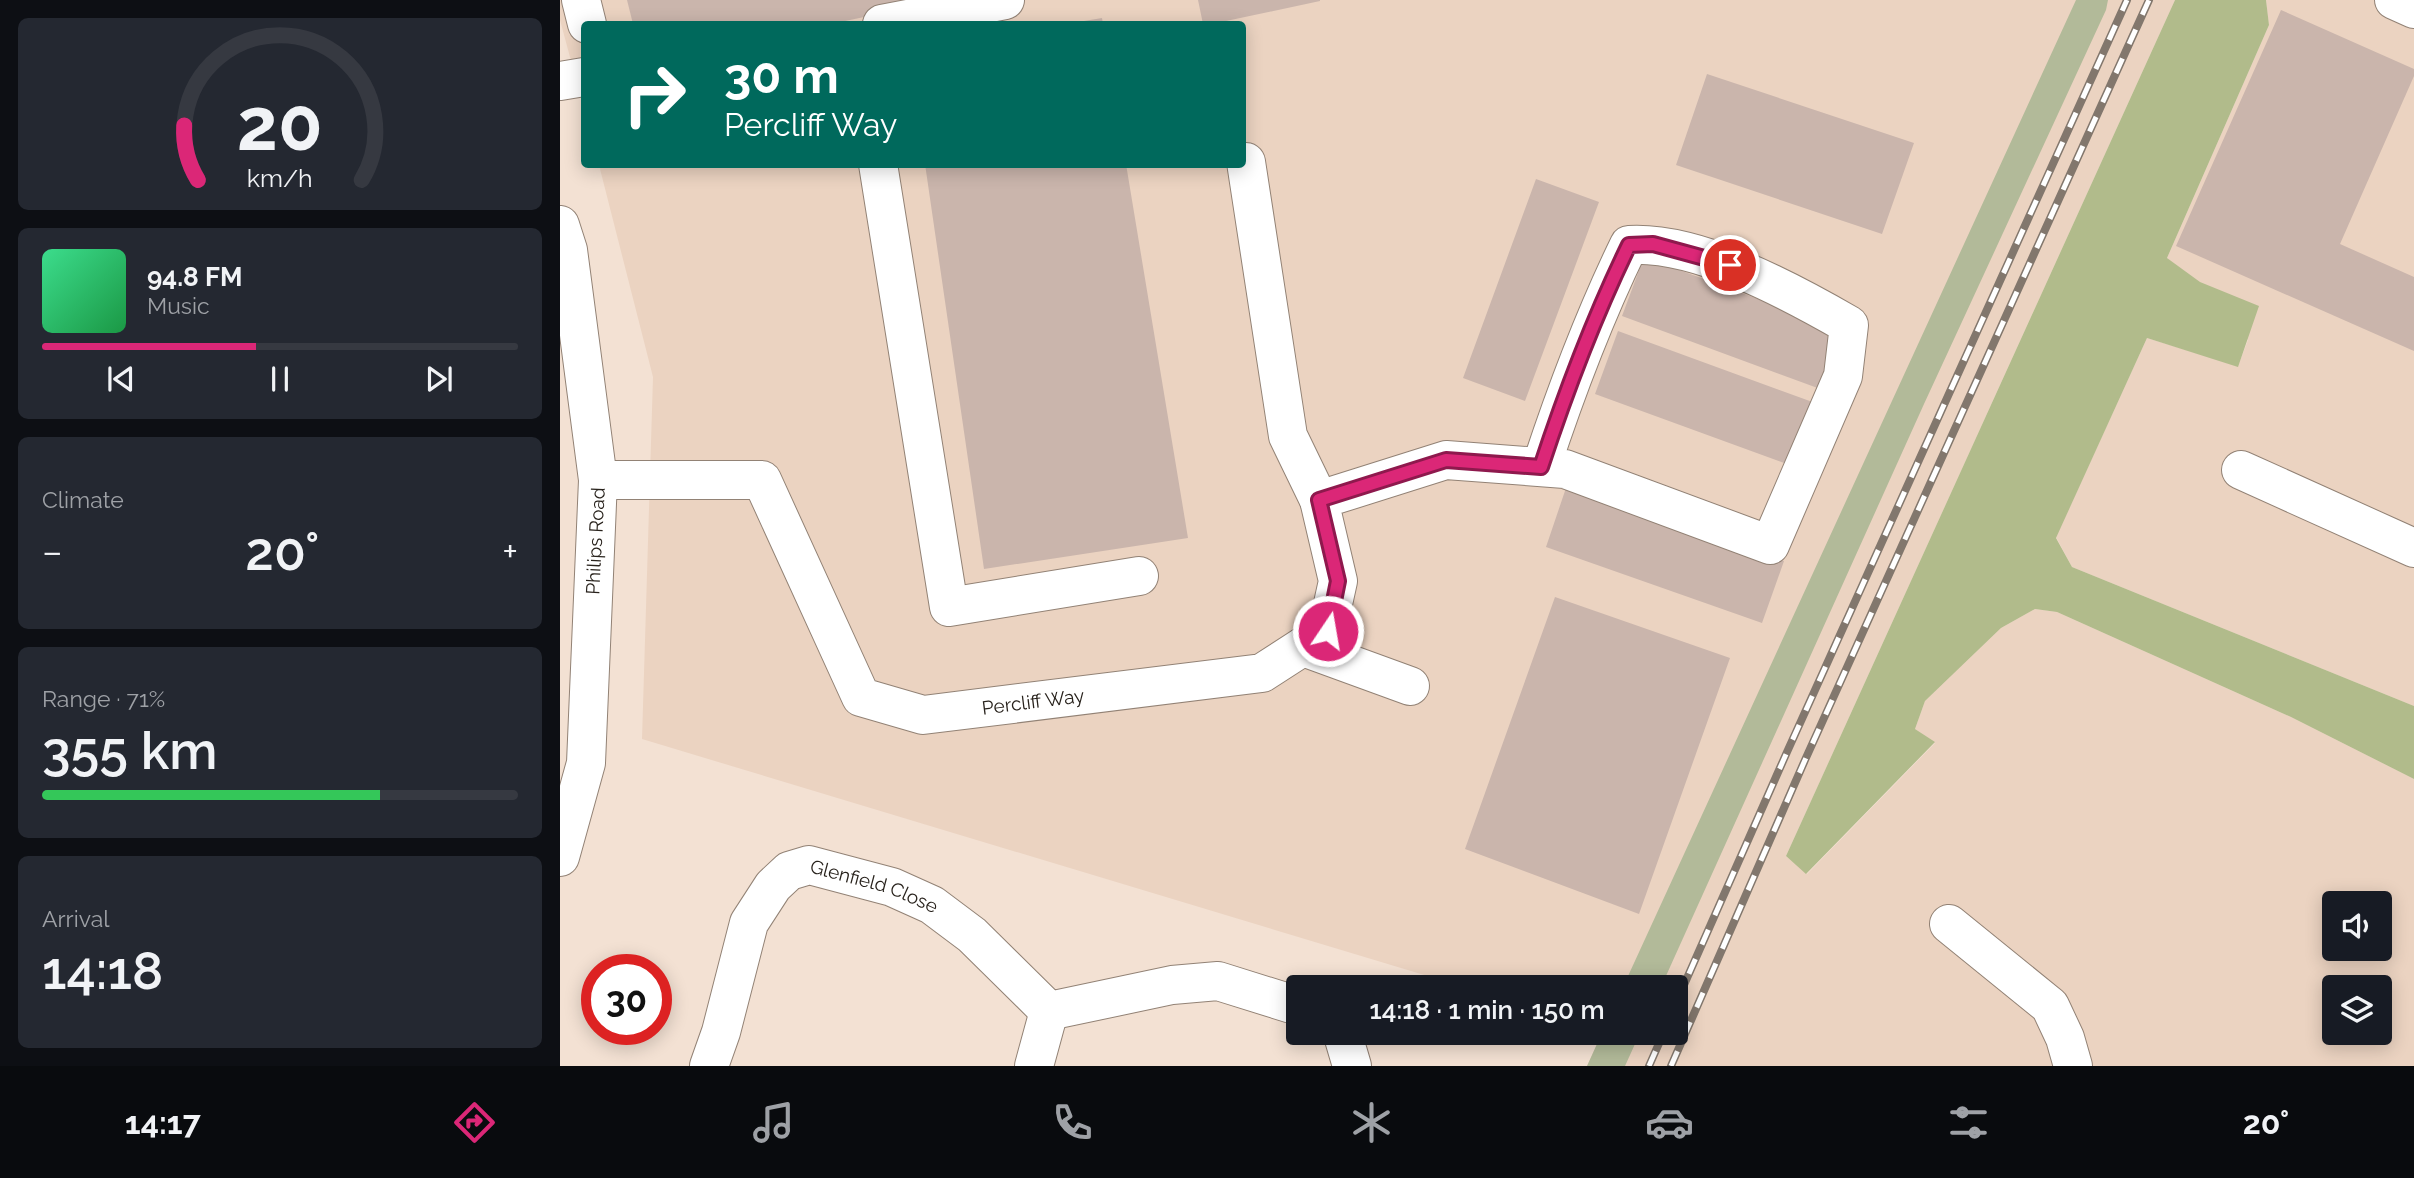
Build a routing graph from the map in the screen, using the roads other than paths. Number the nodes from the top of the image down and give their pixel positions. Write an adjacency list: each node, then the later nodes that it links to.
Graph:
1 (581, 0): 5 (street)
2 (1005, 0): 6 (street)
3 (2394, 0): 4 (street)
4 (2414, 9)
5 (586, 21)
6 (897, 21)
7 (581, 78): 8 (street)
8 (560, 81)
9 (1246, 162): 15 (street, Percliff Way)
10 (879, 168): 17 (street)
11 (560, 225): 14 (street, Philips Road)
12 (1541, 467): 12 (street); 15 (street)
13 (2241, 470): 16 (street)
14 (598, 480): 18 (street, Philips Road); 19 (street, Percliff Way)
15 (1319, 500): 19 (street, Percliff Way)
16 (2414, 548)
17 (1139, 576)
18 (576, 603): 21 (street, Philips Road)
19 (1303, 647): 20 (street)
20 (1410, 686)
21 (560, 857)
22 (1949, 924): 29 (street)
23 (1286, 1002): 24 (street)
24 (1049, 1011): 26 (street, Glenfield Close); 27 (street)
25 (1346, 1045): 28 (street)
26 (709, 1066)
27 (1034, 1066)
28 (1352, 1066)
29 (2073, 1066)

